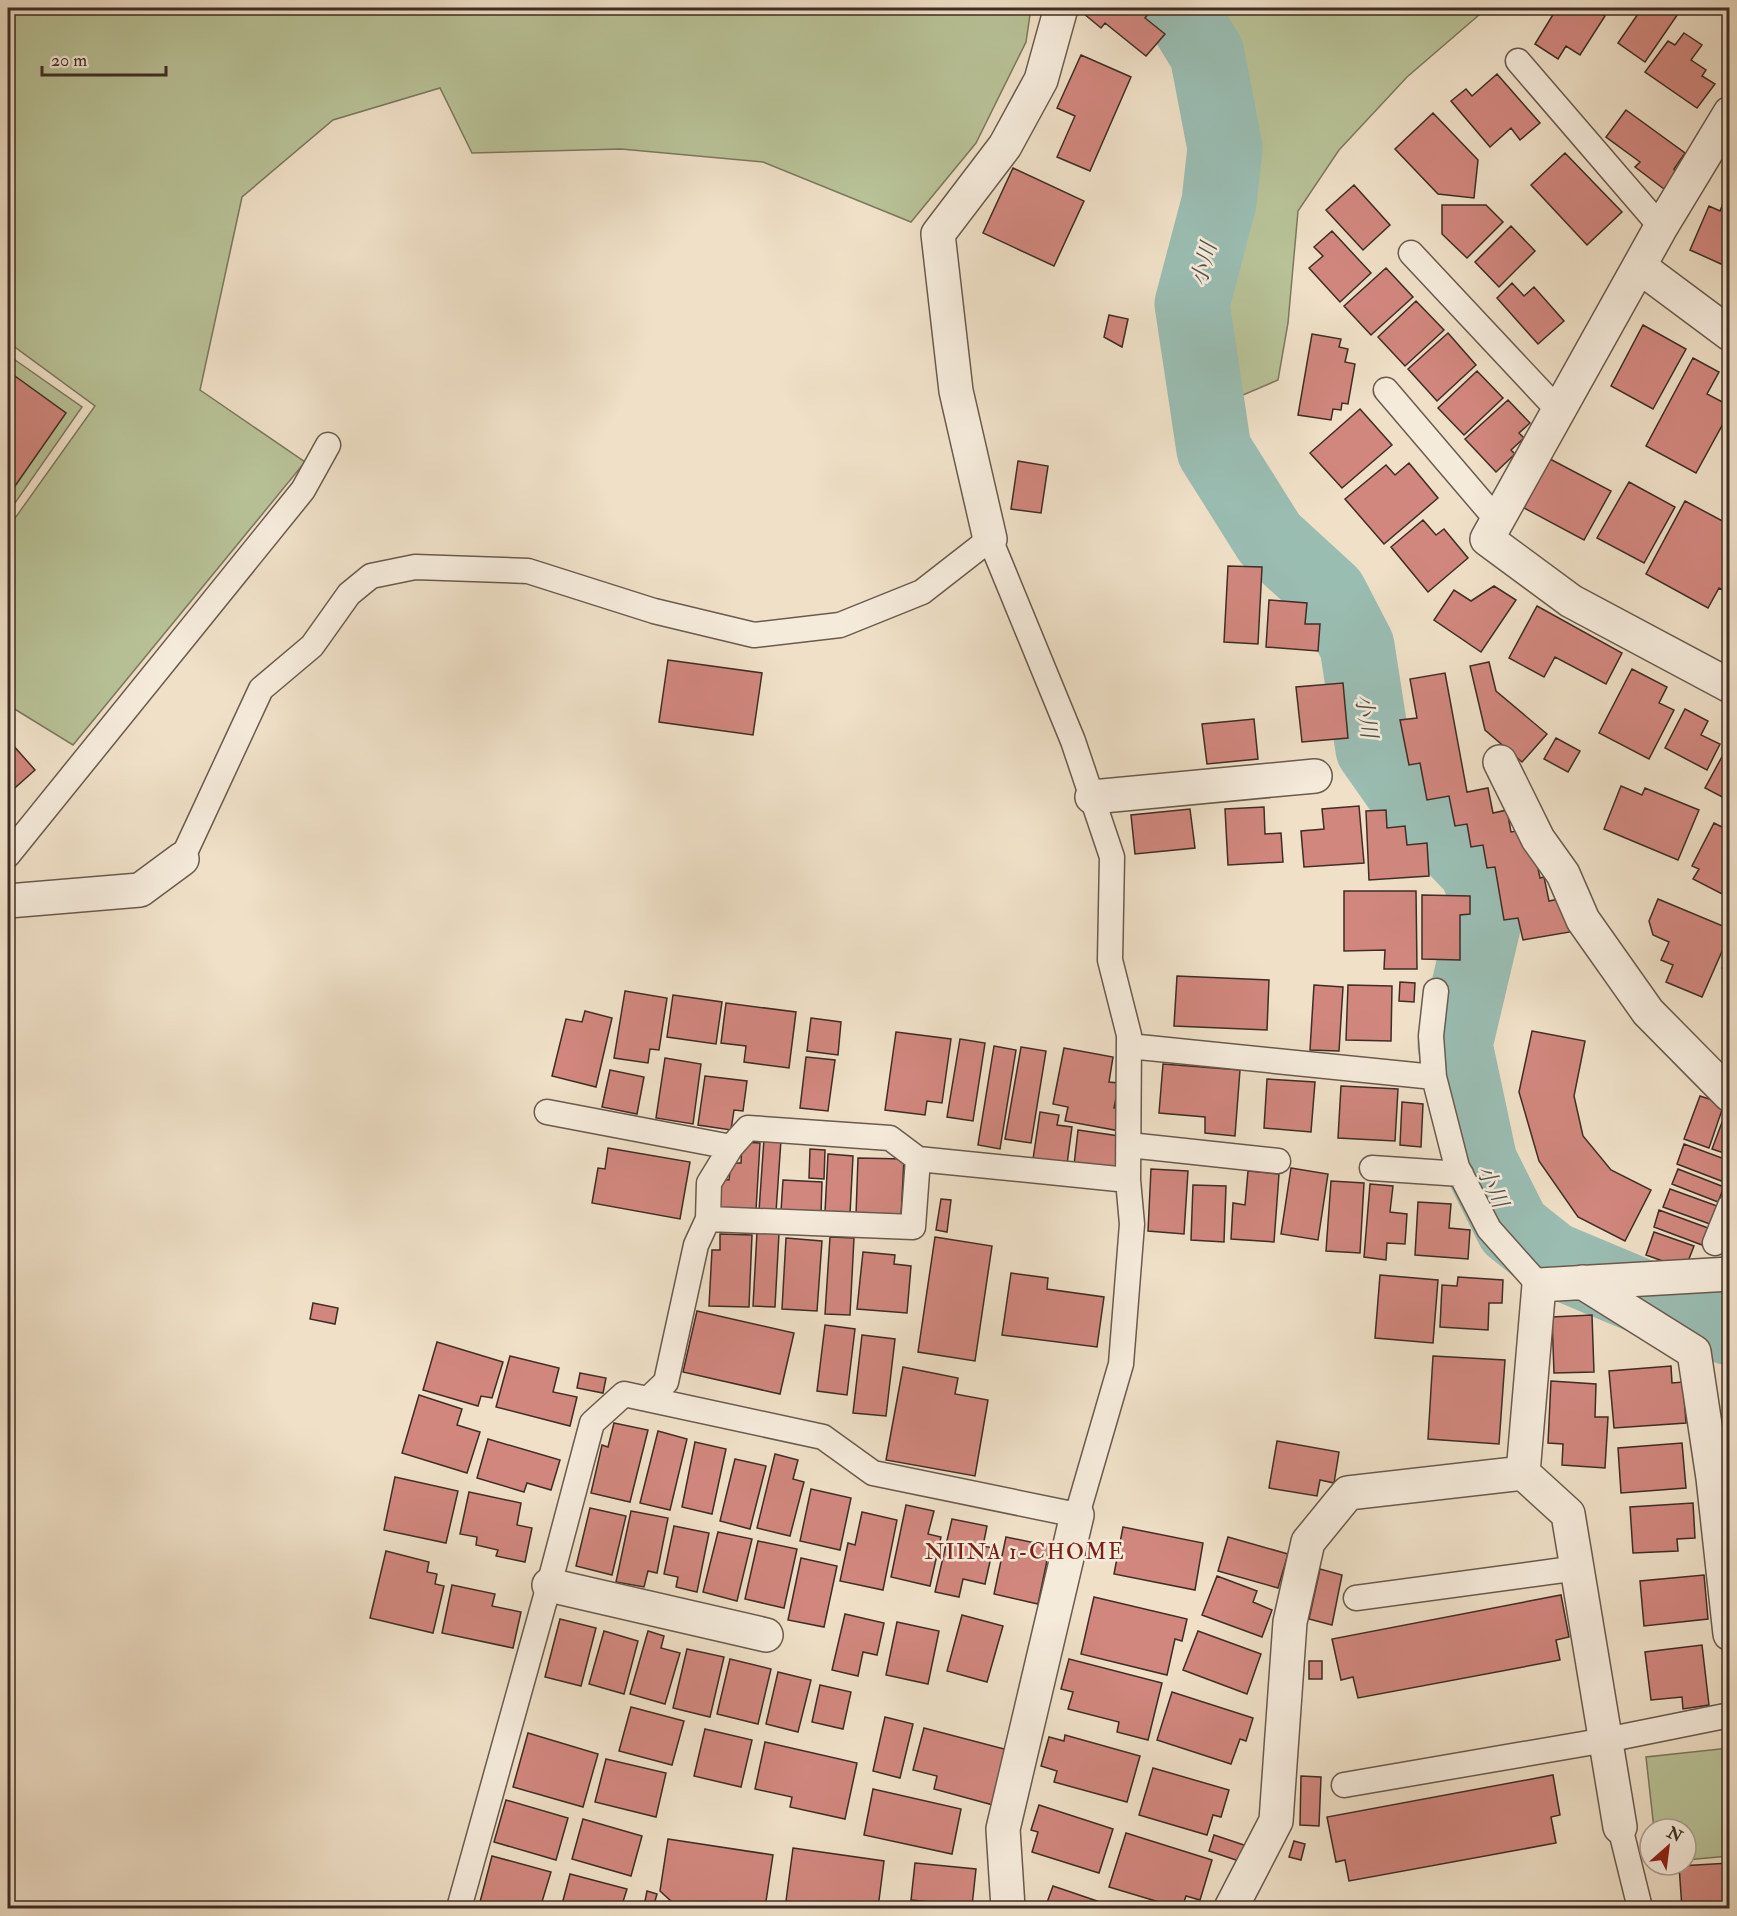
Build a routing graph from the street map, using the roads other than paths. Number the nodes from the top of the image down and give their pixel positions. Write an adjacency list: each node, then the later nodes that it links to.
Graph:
1 (1061, 8): 12 (street)
2 (1518, 61): 4 (lane)
3 (1730, 113): 4 (street)
4 (1661, 227): 6 (street)
5 (1411, 253): 9 (lane)
6 (1640, 267): 7 (street); 9 (street)
7 (1730, 334)
8 (1386, 390): 11 (lane)
9 (1559, 411): 11 (street)
10 (328, 445): 17 (lane)
11 (1497, 520): 13 (street)
12 (990, 539): 16 (lane); 18 (lane)
13 (1730, 686)
14 (1500, 762): 23 (street)
15 (1315, 776): 16 (street)
16 (1092, 797): 21 (lane)
17 (8, 855)
18 (182, 859): 19 (street)
19 (8, 901)
20 (1436, 991): 22 (lane)
21 (1129, 1046): 22 (lane); 25 (lane)
22 (1434, 1077): 30 (lane)
23 (1730, 1095)
24 (547, 1112): 26 (lane)
25 (1129, 1144): 28 (lane); 31 (lane)
26 (731, 1147): 27 (lane); 33 (lane)
27 (918, 1159): 31 (lane); 33 (lane)
28 (1278, 1161)
29 (1372, 1168): 30 (lane)
30 (1461, 1174): 37 (lane)
31 (1128, 1180): 41 (lane)
32 (1730, 1206): 34 (lane)
33 (708, 1219): 38 (lane)
34 (1715, 1243)
35 (1730, 1274): 36 (street)
36 (1596, 1281): 37 (street); 40 (street)
37 (1539, 1285): 39 (street)
38 (648, 1399): 41 (lane); 43 (lane)
39 (1523, 1473): 42 (street); 53 (street)
40 (1721, 1477): 45 (street)
41 (1077, 1515): 52 (street)
42 (1578, 1568): 44 (lane); 48 (street)
43 (549, 1586): 46 (street); 51 (lane)
44 (1356, 1598)
45 (1730, 1634)
46 (766, 1635)
47 (1730, 1715): 48 (lane)
48 (1606, 1740): 49 (lane); 50 (street)
49 (1344, 1785)
50 (1620, 1827): 54 (lane)
51 (459, 1908)
52 (1008, 1908)
53 (1232, 1908)
54 (1635, 1908)

